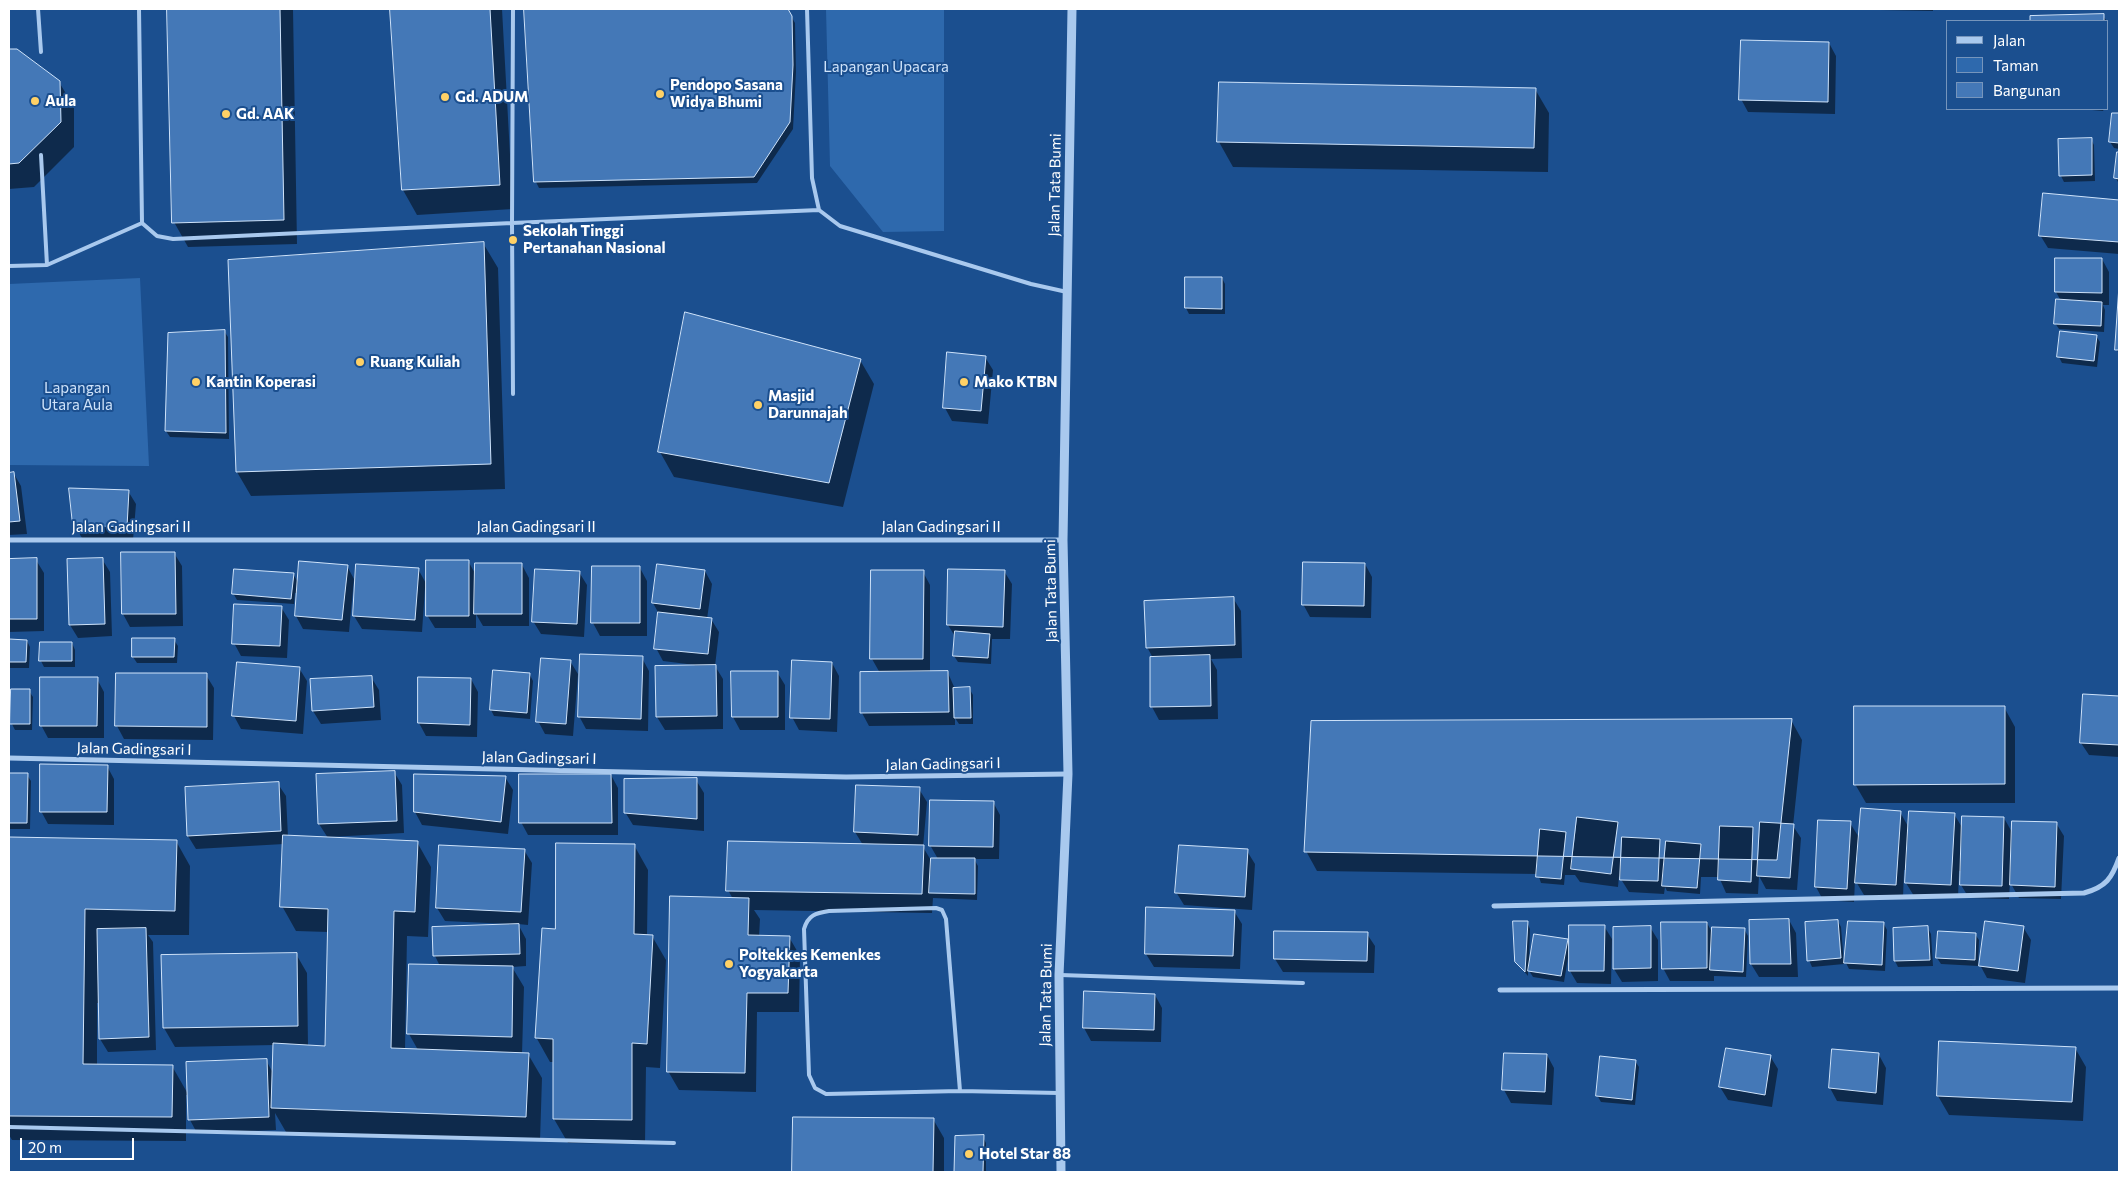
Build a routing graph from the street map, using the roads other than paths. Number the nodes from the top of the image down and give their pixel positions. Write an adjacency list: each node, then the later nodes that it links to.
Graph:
1 (38, 9): 6 (lane)
2 (139, 9): 9 (lane)
3 (513, 9): 10 (lane)
4 (807, 9): 8 (lane)
5 (1072, 9): 13 (street, Jalan Tata Bumi)
6 (41, 52)
7 (41, 155): 11 (lane)
8 (819, 210): 10 (lane); 13 (lane)
9 (142, 223): 10 (lane); 11 (lane)
10 (512, 223): 14 (lane)
11 (47, 265): 12 (lane)
12 (9, 266)
13 (1067, 292): 16 (street, Jalan Tata Bumi)
14 (513, 394)
15 (9, 540): 16 (street, Jalan Gadingsari II)
16 (1063, 540): 18 (street, Jalan Tata Bumi)
17 (9, 758): 18 (street, Jalan Gadingsari I)
18 (1068, 774): 21 (street, Jalan Tata Bumi)
19 (2119, 858): 20 (street)
20 (1494, 906)
21 (1059, 975): 22 (lane); 26 (street, Jalan Tata Bumi)
22 (1303, 983)
23 (2119, 988): 24 (street)
24 (1500, 990)
25 (960, 1091): 25 (lane); 26 (lane)
26 (1059, 1093): 29 (street, Jalan Tata Bumi)
27 (9, 1128): 28 (lane)
28 (674, 1143)
29 (1061, 1172)

